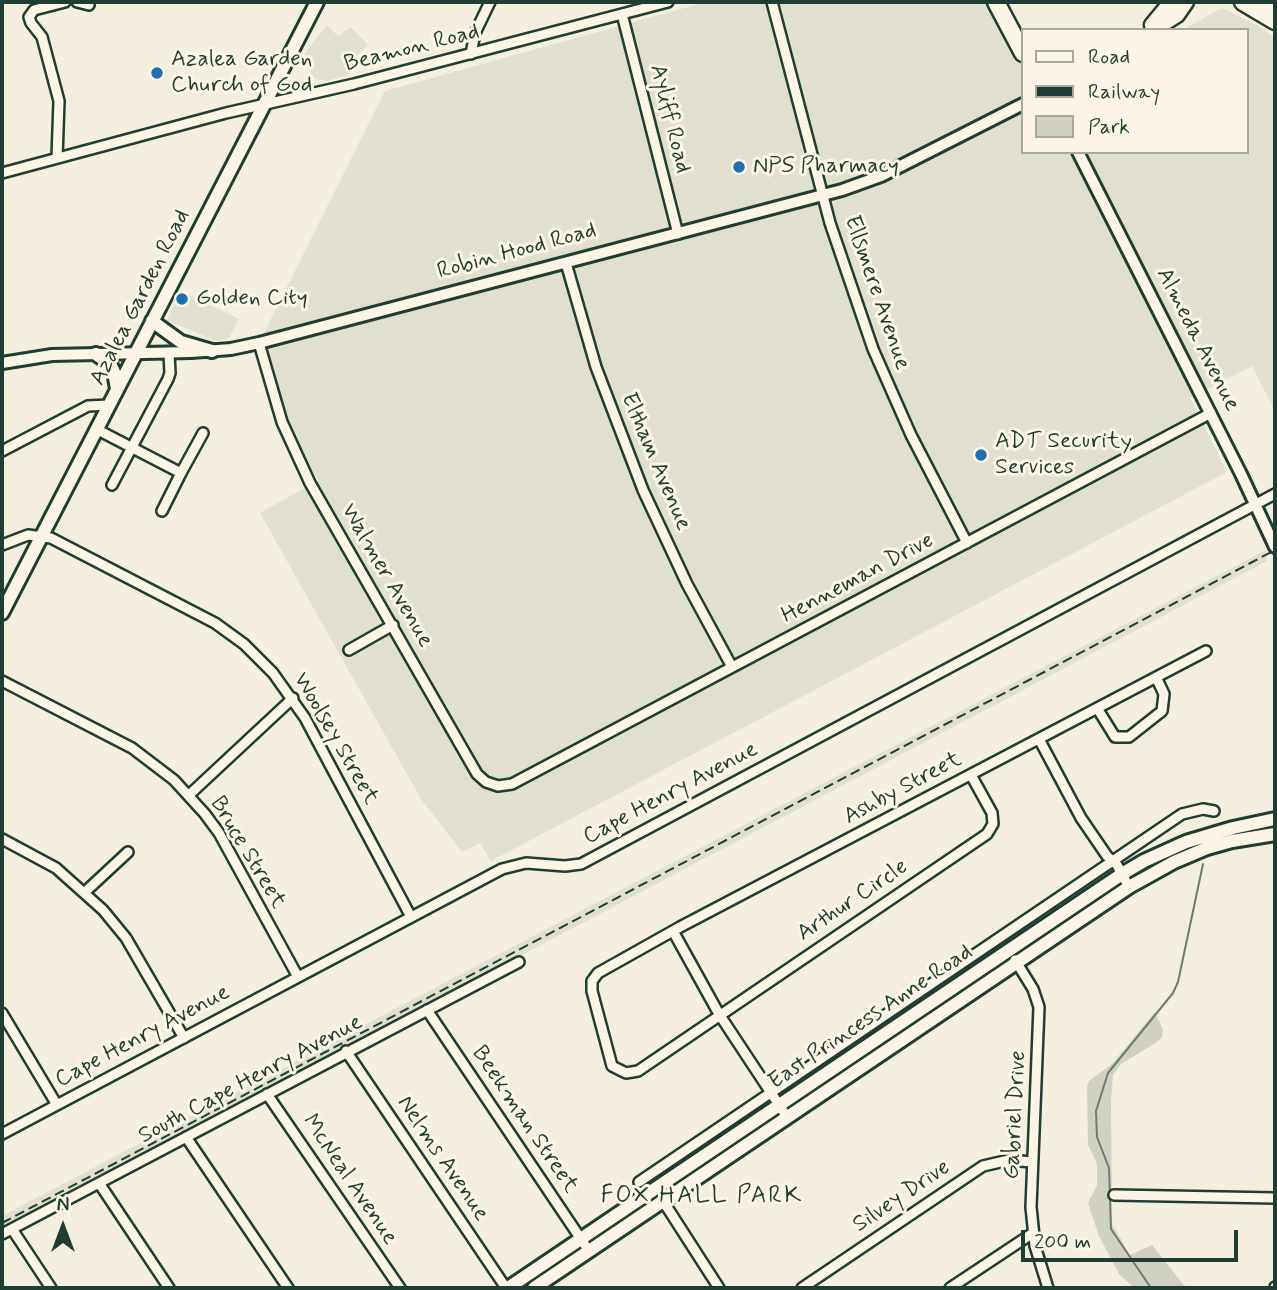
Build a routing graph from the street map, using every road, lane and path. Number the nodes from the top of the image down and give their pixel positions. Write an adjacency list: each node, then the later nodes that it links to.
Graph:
1 (65, 2): 23 (street)
2 (77, 2): 12 (street)
3 (317, 2): 20 (main road, Azalea Garden Road)
4 (490, 2): 19 (street)
5 (668, 2): 14 (street, Beamon Road)
6 (772, 2): 25 (street, Ellsmere Avenue)
7 (996, 2): 18 (highway)
8 (1171, 2): 16 (main road)
9 (1186, 2): 17 (main road)
10 (1243, 2): 15 (highway)
11 (1265, 2): 13 (highway)
12 (89, 5)
13 (1275, 6)
14 (622, 14): 19 (street, Beamon Road); 26 (street, Ayliff Road)
15 (1275, 21)
16 (1152, 28)
17 (1154, 28)
18 (1021, 49)
19 (471, 54): 20 (street, Beamon Road)
20 (265, 104): 23 (street, Beamon Road); 28 (main road, Azalea Garden Road)
21 (1021, 105): 25 (street, Robin Hood Road)
22 (1079, 154): 37 (street, Almeda Avenue)
23 (57, 158): 24 (street, Beamon Road)
24 (2, 173)
25 (823, 195): 26 (street, Robin Hood Road); 48 (street, Ellsmere Avenue)
26 (678, 234): 27 (street, Robin Hood Road)
27 (566, 263): 29 (street, Robin Hood Road); 55 (street, Eltham Avenue)
28 (152, 321): 30 (main road); 33 (main road, Azalea Garden Road)
29 (258, 343): 30 (street, Robin Hood Road); 52 (street, Walmer Avenue)
30 (212, 351): 31 (street, Robin Hood Road)
31 (169, 353): 33 (street, Robin Hood Road); 40 (street)
32 (96, 354): 33 (street, Robin Hood Road); 34 (street, Robin Hood Road); 35 (main road)
33 (135, 354): 35 (main road, Azalea Garden Road)
34 (2, 363)
35 (117, 389): 36 (main road, Azalea Garden Road)
36 (109, 405): 38 (main road, Azalea Garden Road); 41 (street)
37 (1210, 413): 45 (street, Almeda Avenue); 48 (street, Henneman Drive)
38 (96, 429): 40 (street); 47 (main road, Azalea Garden Road)
39 (202, 433): 42 (street)
40 (131, 448): 42 (street); 43 (street)
41 (2, 451)
42 (181, 473): 46 (street)
43 (112, 485)
44 (1275, 494): 45 (street, Cape Henry Avenue)
45 (1255, 505): 50 (street, Almeda Avenue); 73 (street, Cape Henry Avenue)
46 (162, 511)
47 (42, 535): 49 (street); 51 (main road, Azalea Garden Road); 58 (street, Woolsey Street)
48 (967, 543): 55 (street, Henneman Drive)
49 (2, 545)
50 (1275, 547)
51 (2, 613)
52 (393, 625): 53 (street); 62 (street, Walmer Avenue)
53 (349, 650)
54 (1206, 651): 56 (street, Ashby Street)
55 (732, 667): 62 (street, Henneman Drive)
56 (1156, 677): 59 (street, Ashby Street); 59 (street)
57 (2, 681): 63 (street, Bruce Street)
58 (293, 698): 63 (street); 73 (street, Woolsey Street)
59 (1097, 708): 60 (street, Ashby Street)
60 (1039, 739): 61 (street, Ashby Street); 69 (street)
61 (971, 775): 74 (street, Ashby Street); 81 (street, Arthur Circle)
62 (523, 778)
63 (189, 795): 78 (street, Bruce Street)
64 (1213, 811): 69 (street)
65 (1272, 823): 66 (main road, East Princess Anne Road); 70 (main road, East Princess Anne Road)
66 (1269, 834): 71 (main road, East Princess Anne Road)
67 (2, 839): 72 (street)
68 (128, 852): 72 (street)
69 (1113, 860): 70 (street); 85 (street)
70 (1122, 874): 71 (street); 75 (main road, East Princess Anne Road)
71 (1129, 887): 77 (main road, East Princess Anne Road)
72 (85, 892): 83 (street)
73 (411, 917): 78 (street, Cape Henry Avenue)
74 (673, 931): 81 (street); 82 (street, Ashby Street)
75 (1009, 950): 77 (street, Gabriel Drive); 88 (main road, East Princess Anne Road)
76 (519, 962): 79 (street, South Cape Henry Avenue)
77 (1017, 963): 89 (main road, East Princess Anne Road); 92 (street, Gabriel Drive)
78 (298, 977): 83 (street, Cape Henry Avenue)
79 (427, 1010): 84 (street, South Cape Henry Avenue); 101 (street, Beekman Street)
80 (2, 1013): 87 (street)
81 (719, 1014): 82 (street, Arthur Circle); 85 (street)
82 (686, 1037)
83 (184, 1038): 87 (street, Cape Henry Avenue)
84 (346, 1051): 86 (street, South Cape Henry Avenue); 107 (street, Nelms Avenue)
85 (771, 1093): 88 (street); 93 (street)
86 (267, 1094): 91 (street, South Cape Henry Avenue); 106 (street, McNeal Avenue)
87 (57, 1105): 90 (street, Cape Henry Avenue)
88 (779, 1105): 89 (street); 101 (main road, East Princess Anne Road)
89 (787, 1117): 97 (main road, East Princess Anne Road)
90 (2, 1134)
91 (186, 1137): 94 (street, South Cape Henry Avenue); 105 (street)
92 (1032, 1162): 99 (street, Gabriel Drive); 110 (street, Silvey Drive)
93 (639, 1182)
94 (99, 1183): 98 (street, South Cape Henry Avenue); 104 (street)
95 (1114, 1195): 96 (street)
96 (1275, 1198)
97 (663, 1201): 102 (main road, East Princess Anne Road); 109 (street)
98 (12, 1229): 100 (street, South Cape Henry Avenue); 103 (street)
99 (1033, 1233): 111 (street); 112 (street, Gabriel Drive)
100 (2, 1234)
101 (581, 1239): 102 (street, Beekman Street); 107 (main road, East Princess Anne Road)
102 (589, 1251): 108 (main road, East Princess Anne Road)
103 (51, 1288)
104 (169, 1288)
105 (288, 1288)
106 (400, 1288)
107 (507, 1288)
108 (534, 1288)
109 (719, 1288)
110 (802, 1288)
111 (950, 1288)
112 (1048, 1288)

